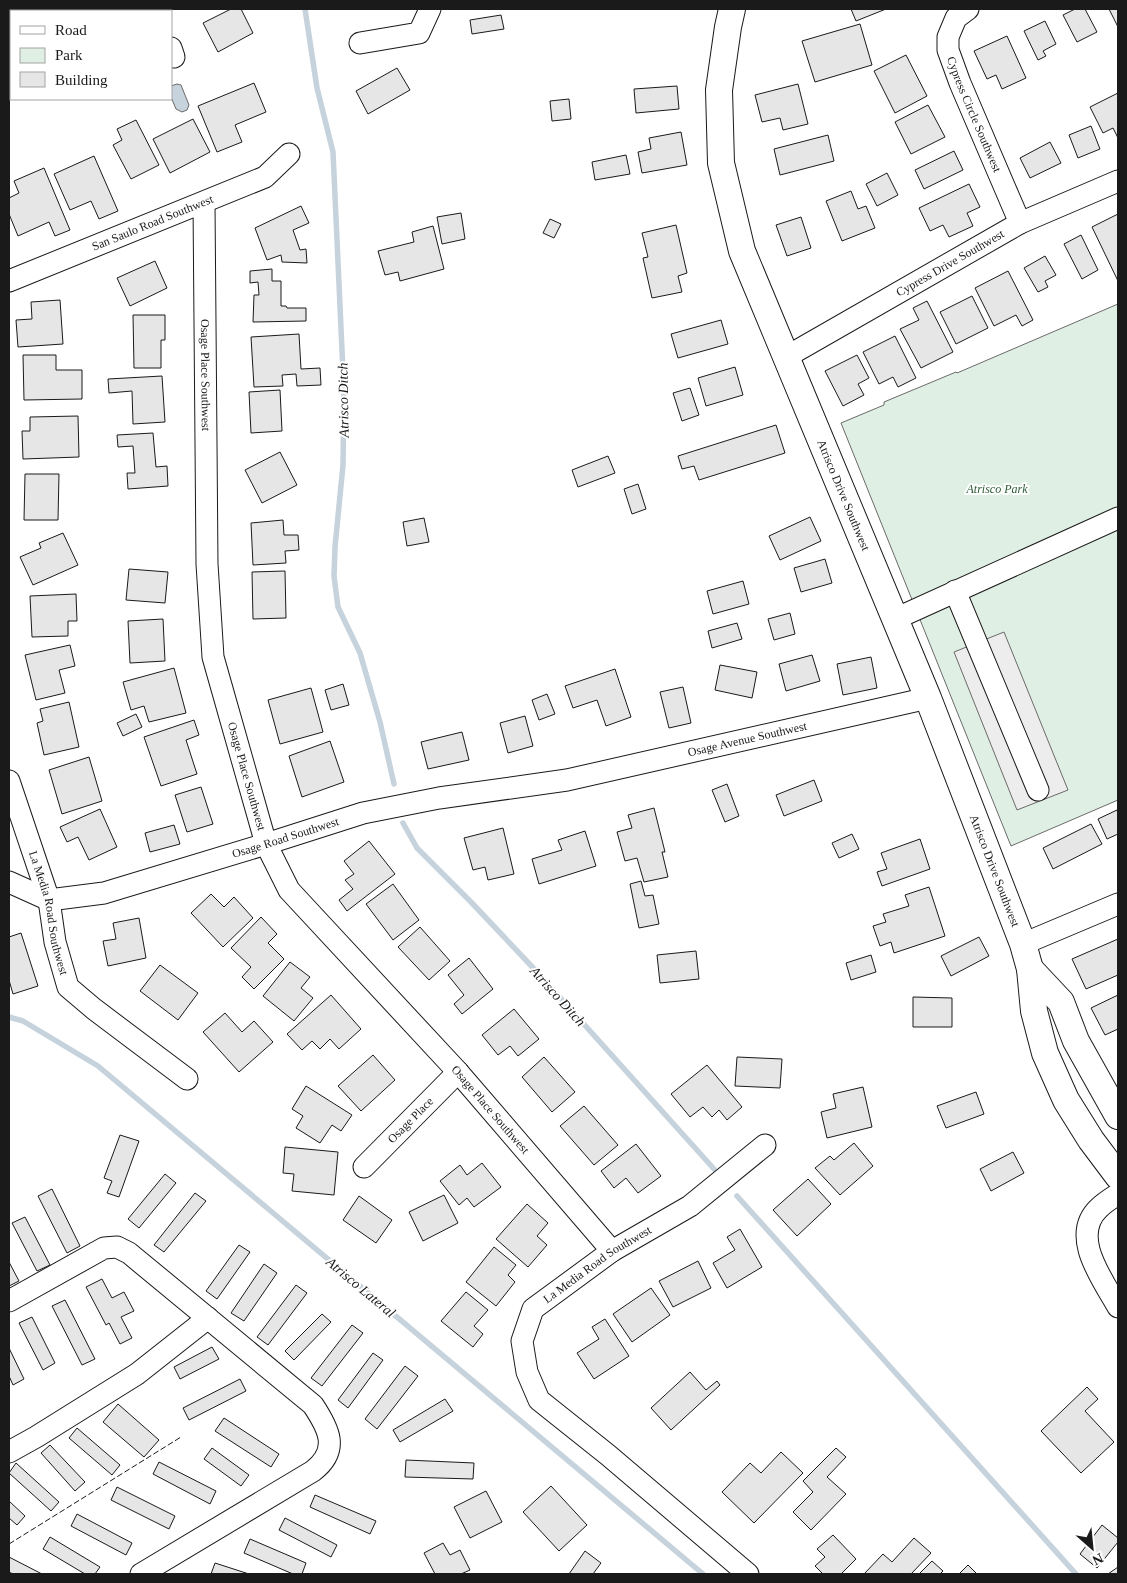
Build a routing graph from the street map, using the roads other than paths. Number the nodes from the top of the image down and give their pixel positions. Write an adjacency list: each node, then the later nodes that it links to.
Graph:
1 (430, 9): 4 (street)
2 (732, 9): 10 (main road, Atrisco Drive Southwest)
3 (968, 9): 8 (street, Cypress Circle Southwest)
4 (360, 43)
5 (289, 154): 7 (street, San Saulo Road Southwest)
6 (1118, 181): 8 (street, Cypress Drive Southwest)
7 (204, 203): 9 (street, San Saulo Road Southwest); 18 (street, Osage Place Southwest)
8 (1020, 223): 10 (street, Cypress Drive Southwest)
9 (9, 281)
10 (786, 357): 13 (main road, Atrisco Drive Southwest)
11 (1118, 518): 12 (street)
12 (955, 591): 13 (street); 17 (street)
13 (895, 619): 14 (main road, Atrisco Drive Southwest)
14 (928, 698): 15 (street, Osage Avenue Southwest); 22 (main road, Atrisco Drive Southwest)
15 (567, 780): 18 (street, Osage Road Southwest)
16 (9, 781): 20 (street, La Media Road Southwest)
17 (1038, 790)
18 (266, 844): 20 (street, Osage Road Southwest); 24 (street, Osage Place Southwest)
19 (9, 882): 20 (street)
20 (49, 900): 25 (street, La Media Road Southwest)
21 (1118, 904): 22 (street)
22 (1023, 944): 23 (main road, Atrisco Drive Southwest)
23 (1030, 969): 26 (main road, Atrisco Drive Southwest); 29 (main road, Atrisco Drive Southwest)
24 (458, 1072): 28 (street, Osage Place); 31 (street, Osage Place Southwest)
25 (187, 1079)
26 (1118, 1116)
27 (765, 1145): 31 (street, La Media Road Southwest)
28 (364, 1167)
29 (1118, 1176)
30 (1118, 1194): 33 (street)
31 (612, 1251): 37 (street, La Media Road Southwest)
32 (9, 1301): 34 (street)
33 (1118, 1307)
34 (208, 1318): 35 (street); 36 (street)
35 (9, 1452)
36 (141, 1574)
37 (748, 1574)

